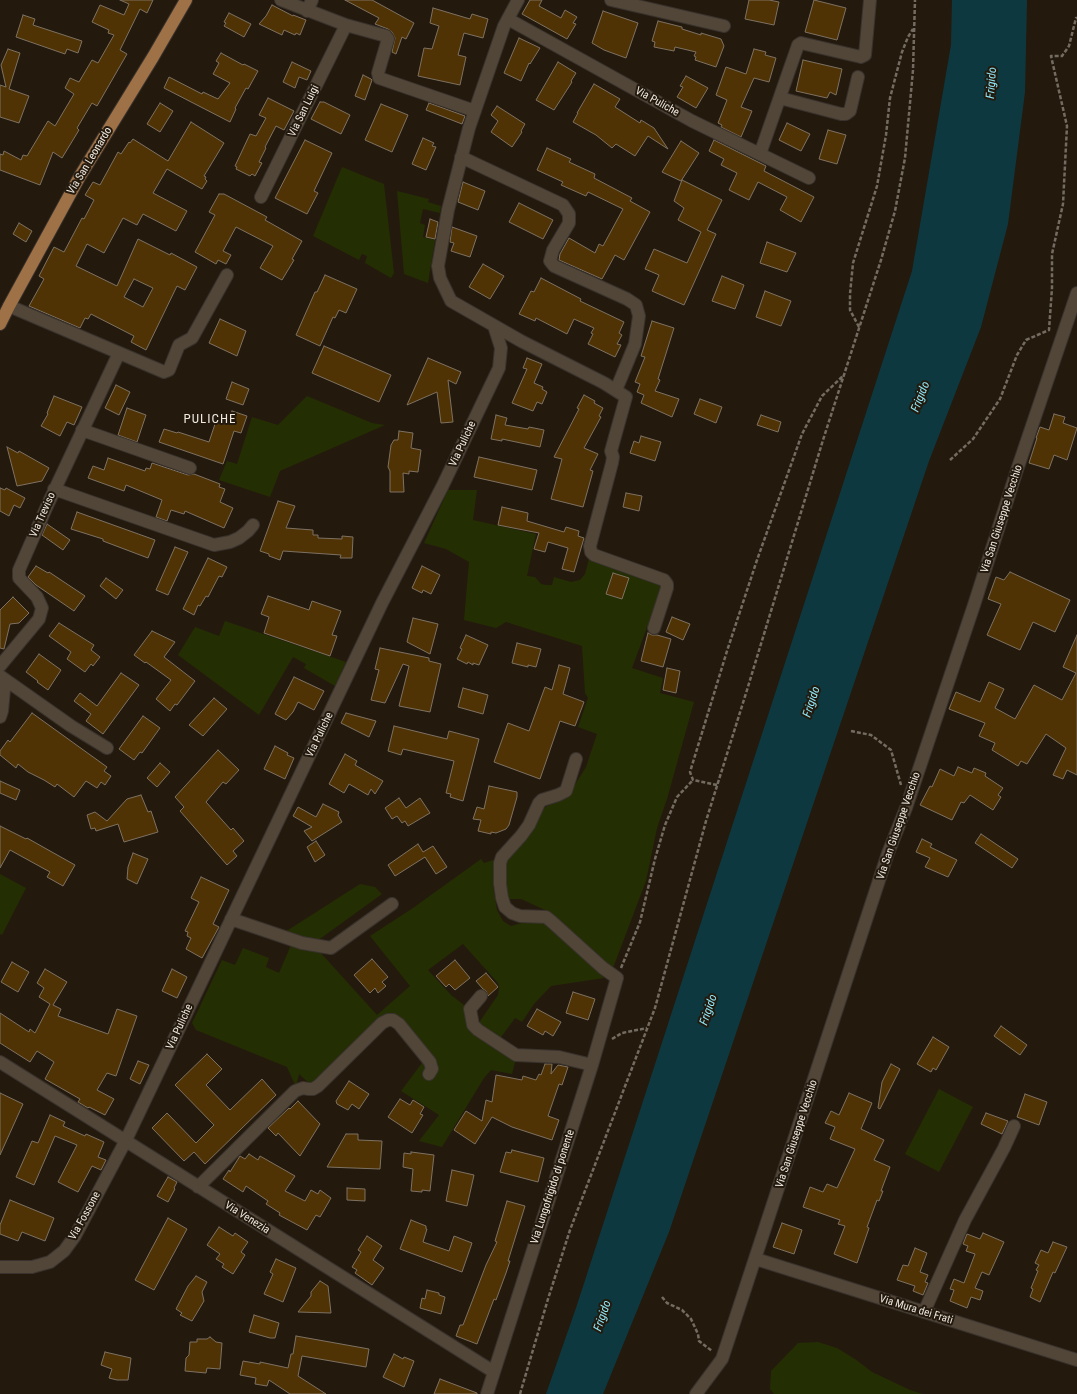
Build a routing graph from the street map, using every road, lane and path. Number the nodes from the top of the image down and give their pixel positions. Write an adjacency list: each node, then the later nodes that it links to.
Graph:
1 (186, 0): 22 (main road, Via San Leonardo)
2 (281, 0): 7 (street)
3 (518, 0): 9 (street)
4 (611, 0): 11 (street)
5 (870, 0): 14 (street)
6 (915, 0): 12 (path)
7 (309, 5): 10 (street)
8 (1077, 18): 30 (path)
9 (508, 19): 15 (street); 16 (street, Via Puliche)
10 (346, 26): 15 (street); 19 (street, Via San Luigi)
11 (724, 26)
12 (913, 29): 25 (path); 25 (path)
13 (858, 77): 14 (street)
14 (780, 98): 16 (street)
15 (475, 111): 17 (street)
16 (760, 154): 18 (street, Via Puliche)
17 (461, 157): 24 (street); 28 (street)
18 (809, 178)
19 (261, 197)
20 (227, 275): 26 (street)
21 (1077, 294): 55 (street, Via San Giuseppe Vecchio)
22 (9, 306): 23 (main road, Via San Leonardo); 26 (street)
23 (0, 323)
24 (494, 326): 28 (street); 45 (street, Via Puliche)
25 (859, 327): 27 (path)
26 (119, 353): 29 (street, Via Treviso)
27 (844, 374): 41 (path); 42 (path)
28 (616, 390): 34 (street)
29 (82, 430): 31 (street); 32 (street, Via Treviso)
30 (950, 460)
31 (190, 468)
32 (54, 489): 33 (street); 35 (street, Via Treviso)
33 (253, 525)
34 (654, 628)
35 (0, 666)
36 (0, 677): 37 (street); 39 (street)
37 (0, 717)
38 (851, 731): 43 (path)
39 (107, 748)
40 (576, 759): 46 (street)
41 (693, 780): 42 (path); 46 (path)
42 (717, 785): 48 (path)
43 (901, 786)
44 (392, 904): 45 (street)
45 (231, 919): 53 (street, Via Puliche)
46 (617, 978): 49 (street, Via Lungofrigido di ponente)
47 (481, 996): 49 (street)
48 (648, 1028): 49 (path); 63 (path)
49 (593, 1061): 61 (street, Via Lungofrigido di ponente)
50 (0, 1062): 53 (street, Via Venezia)
51 (429, 1074): 54 (street)
52 (1014, 1126): 58 (street)
53 (125, 1142): 54 (street, Via Venezia); 56 (street, Via Fossone)
54 (198, 1187): 61 (street, Via Venezia)
55 (756, 1259): 58 (street, Via Mura dei Frati); 59 (street, Via San Giuseppe Vecchio)
56 (0, 1267)
57 (662, 1297): 59 (path)
58 (924, 1312): 60 (street, Via Mura dei Frati)
59 (722, 1359): 64 (street, Via San Giuseppe Vecchio)
60 (1077, 1360)
61 (494, 1372): 62 (street, Via Lungofrigido di ponente)
62 (487, 1394)
63 (520, 1394)
64 (696, 1394)

